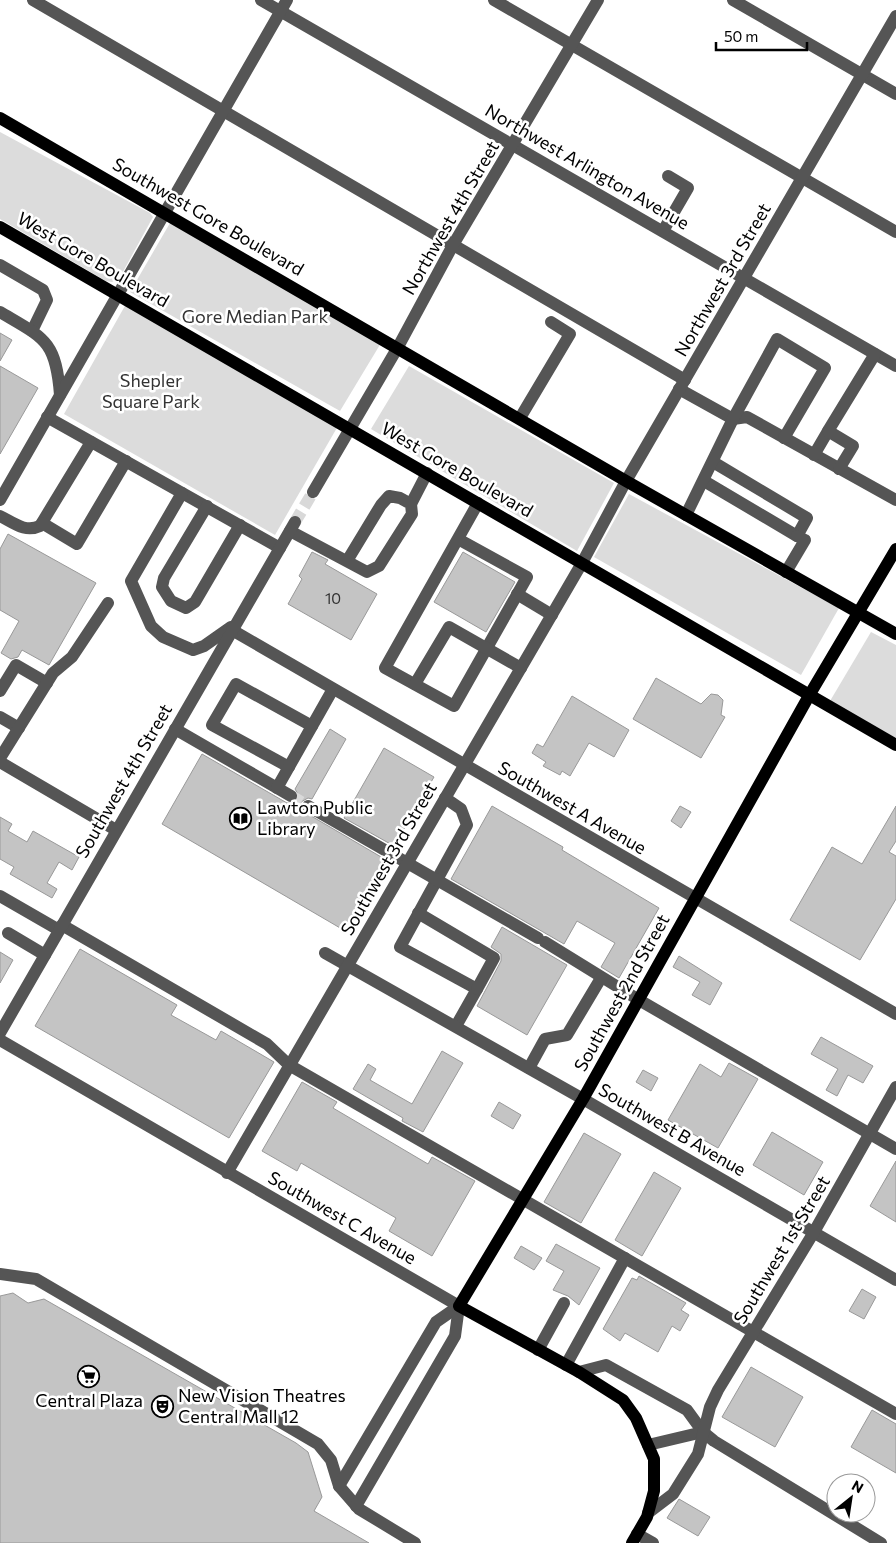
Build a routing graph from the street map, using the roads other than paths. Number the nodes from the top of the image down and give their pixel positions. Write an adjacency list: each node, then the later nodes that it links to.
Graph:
1 (33, 0): 12 (street)
2 (261, 0): 7 (street, Northwest Arlington Avenue)
3 (287, 0): 7 (street)
4 (494, 0): 9 (street)
5 (598, 0): 9 (street, Northwest 4th Street)
6 (733, 0): 10 (street)
7 (280, 12): 12 (street); 14 (street, Northwest Arlington Avenue)
8 (896, 16): 10 (street, Northwest 3rd Street)
9 (572, 45): 14 (street, Northwest 4th Street); 16 (street)
10 (863, 75): 11 (street); 16 (street, Northwest 3rd Street)
11 (896, 94)
12 (223, 112): 17 (street); 21 (street)
13 (0, 118): 17 (main road, Southwest Gore Boulevard)
14 (514, 145): 19 (street, Northwest Arlington Avenue); 21 (street, Northwest 4th Street)
15 (668, 176): 19 (street)
16 (802, 178): 20 (street); 23 (street, Northwest 3rd Street)
17 (164, 213): 24 (street); 28 (main road, Southwest Gore Boulevard)
18 (0, 227): 24 (main road, West Gore Boulevard)
19 (663, 231): 23 (street, Northwest Arlington Avenue)
20 (896, 232)
21 (453, 245): 28 (street, Northwest 4th Street); 31 (street)
22 (0, 265): 27 (street)
23 (744, 279): 29 (street, Northwest Arlington Avenue); 31 (street, Northwest 3rd Street)
24 (118, 295): 32 (street); 36 (main road, West Gore Boulevard)
25 (0, 312): 27 (street)
26 (551, 322): 34 (street)
27 (32, 331): 32 (street)
28 (398, 347): 34 (main road); 36 (street, Northwest 4th Street)
29 (875, 354): 30 (street, Northwest Arlington Avenue); 37 (street)
30 (896, 366)
31 (682, 384): 35 (street); 45 (street, Northwest 3rd Street)
32 (60, 395): 33 (street)
33 (48, 417): 39 (street); 49 (street)
34 (520, 418): 45 (main road)
35 (733, 419): 38 (street); 38 (street); 42 (street)
36 (350, 429): 44 (main road, West Gore Boulevard); 47 (street, Northwest 4th Street)
37 (828, 431): 40 (street); 43 (street)
38 (784, 438): 40 (street)
39 (91, 442): 41 (street); 56 (street)
40 (814, 455): 43 (street)
41 (126, 461): 48 (street); 56 (street)
42 (714, 462): 46 (street); 58 (street)
43 (839, 469): 50 (street)
44 (427, 473): 51 (main road, West Gore Boulevard); 52 (street)
45 (626, 481): 54 (main road); 63 (street, Northwest 3rd Street)
46 (704, 482): 54 (street); 58 (street)
47 (313, 492)
48 (182, 493): 53 (street); 69 (street)
49 (1, 498)
50 (896, 500)
51 (478, 503): 59 (street); 63 (main road, West Gore Boulevard)
52 (411, 504): 62 (street); 62 (street)
53 (207, 506): 57 (street); 57 (street)
54 (686, 515): 64 (main road)
55 (0, 516): 56 (street)
56 (42, 523)
57 (240, 525): 60 (street)
58 (797, 536): 64 (street)
59 (458, 539): 65 (street); 74 (street)
60 (280, 548): 62 (street, Southwest 4th Street); 69 (street, Southwest 4th Street)
61 (896, 548): 67 (main road, Southwest 2nd Street)
62 (347, 561)
63 (582, 563): 68 (street, Southwest 3rd Street); 77 (main road, West Gore Boulevard)
64 (786, 572): 67 (main road)
65 (517, 594): 68 (street); 71 (street)
66 (108, 603): 73 (street)
67 (859, 613): 70 (main road); 77 (main road, Southwest 2nd Street)
68 (552, 615): 72 (street, Southwest 3rd Street)
69 (234, 627): 75 (street, Southwest A Avenue); 81 (street, Southwest 4th Street)
70 (896, 634)
71 (486, 649): 72 (street); 74 (street); 74 (street)
72 (521, 668): 85 (street, Southwest 3rd Street)
73 (47, 683): 76 (street); 80 (street)
74 (415, 684)
75 (333, 689): 79 (street); 85 (street, Southwest A Avenue)
76 (0, 691)
77 (810, 694): 82 (main road, West Gore Boulevard); 95 (main road, Southwest 2nd Street)
78 (0, 716): 80 (street)
79 (312, 726): 86 (street); 86 (street)
80 (19, 728): 83 (street)
81 (174, 729): 87 (street); 91 (street, Southwest 4th Street)
82 (896, 744)
83 (0, 758)
84 (0, 762): 91 (street)
85 (464, 766): 89 (street, Southwest 3rd Street); 95 (street, Southwest A Avenue)
86 (289, 767): 87 (street)
87 (277, 788): 88 (street)
88 (291, 796)
89 (445, 798): 92 (street, Southwest 3rd Street); 93 (street)
90 (308, 806): 92 (street)
91 (116, 830): 97 (street, Southwest 4th Street)
92 (407, 863): 93 (street); 101 (street, Southwest 3rd Street)
93 (437, 879): 96 (street); 102 (street)
94 (0, 896): 97 (street)
95 (695, 899): 104 (main road, Southwest 2nd Street); 105 (street, Southwest A Avenue)
96 (418, 913): 103 (street); 103 (street)
97 (60, 927): 100 (street, Southwest 4th Street); 109 (street)
98 (8, 934): 100 (street)
99 (325, 953): 101 (street, Southwest B Avenue)
100 (45, 955): 107 (street, Southwest 4th Street)
101 (347, 965): 106 (street, Southwest B Avenue); 109 (street, Southwest 3rd Street)
102 (601, 978): 104 (street); 110 (street)
103 (477, 989): 106 (street)
104 (639, 1000): 112 (main road, Southwest 2nd Street); 113 (street)
105 (896, 1014)
106 (456, 1026): 110 (street, Southwest B Avenue)
107 (0, 1033)
108 (0, 1040): 115 (street, Southwest C Avenue)
109 (289, 1064): 115 (street, Southwest 3rd Street); 116 (street)
110 (529, 1068): 112 (street, Southwest B Avenue)
111 (896, 1087): 113 (street, Southwest 1st Street)
112 (583, 1099): 116 (main road, Southwest 2nd Street); 117 (street, Southwest B Avenue)
113 (869, 1134): 114 (street); 117 (street, Southwest 1st Street)
114 (896, 1149)
115 (227, 1172): 122 (street, Southwest C Avenue)
116 (523, 1200): 118 (street); 122 (main road, Southwest 2nd Street)
117 (814, 1232): 120 (street, Southwest B Avenue); 123 (street, Southwest 1st Street)
118 (625, 1258): 123 (street); 125 (street)
119 (0, 1274): 130 (street)
120 (896, 1280)
121 (564, 1304): 124 (street)
122 (460, 1306): 124 (main road, Southwest C Avenue); 130 (street); 131 (street)
123 (753, 1332): 127 (street); 128 (street, Southwest 1st Street)
124 (538, 1350): 125 (main road, Southwest C Avenue)
125 (566, 1365): 126 (main road, Southwest C Avenue)
126 (579, 1372): 128 (street); 129 (main road, Southwest C Avenue)
127 (896, 1414)
128 (703, 1432): 129 (street); 132 (street, Southwest 1st Street); 136 (street)
129 (648, 1445): 132 (main road)
130 (339, 1486): 131 (street)
131 (356, 1506): 134 (street)
132 (648, 1512): 133 (main road)
133 (635, 1538): 135 (street)
134 (416, 1543)
135 (653, 1543)
136 (882, 1543)

